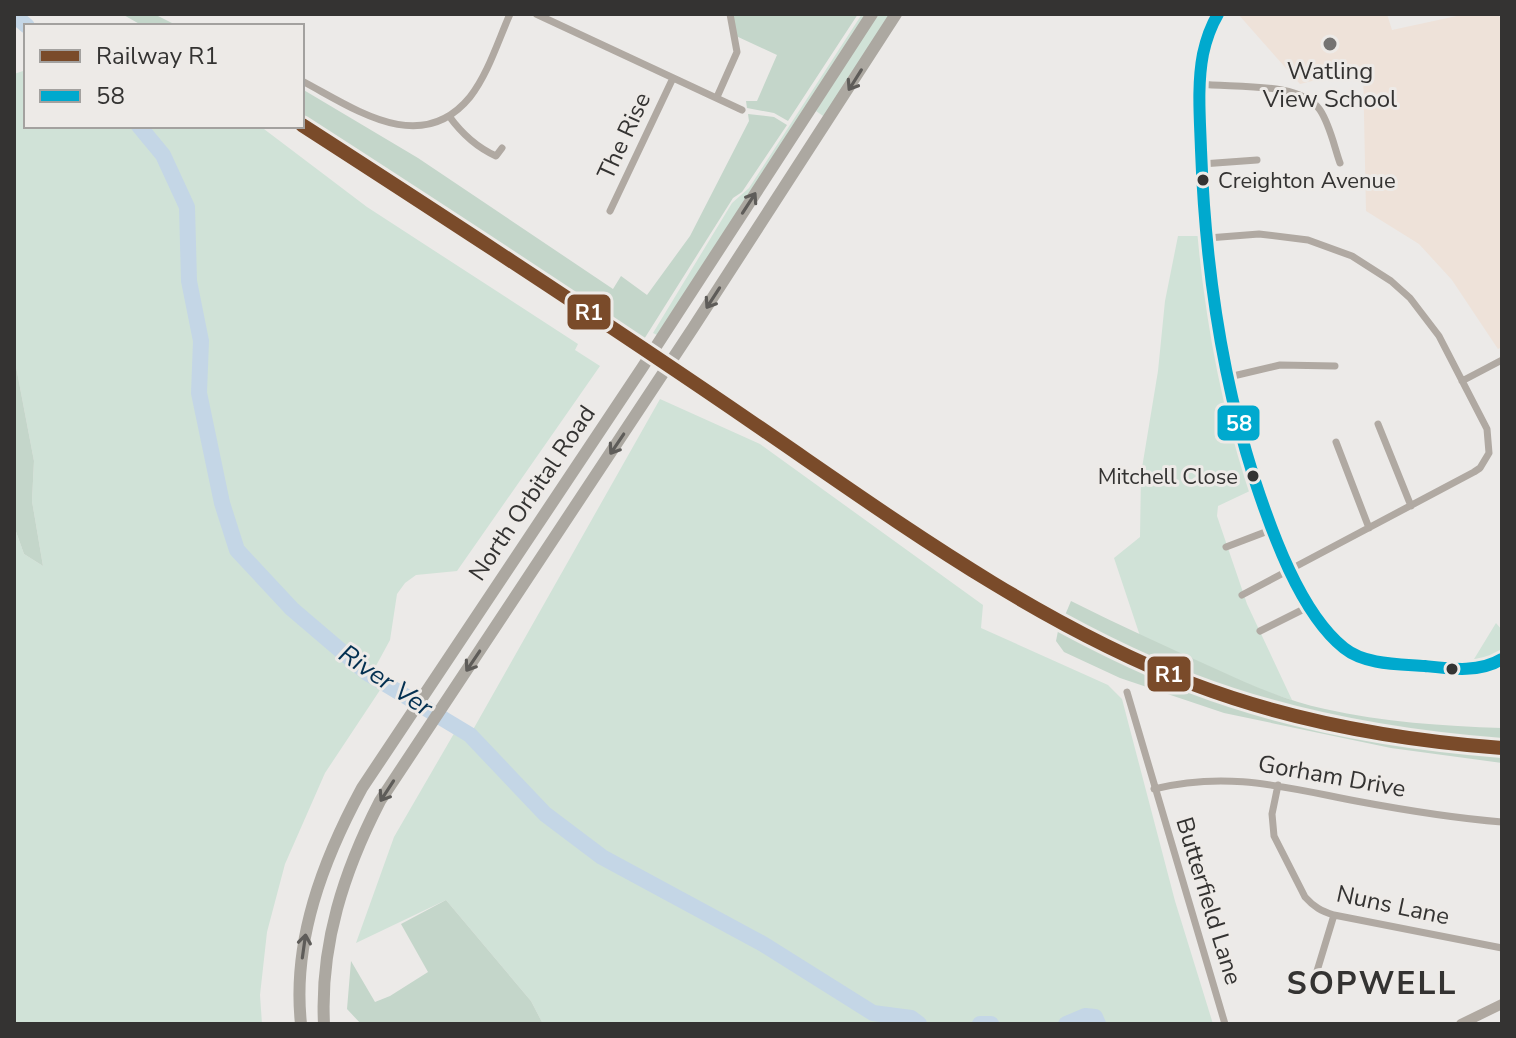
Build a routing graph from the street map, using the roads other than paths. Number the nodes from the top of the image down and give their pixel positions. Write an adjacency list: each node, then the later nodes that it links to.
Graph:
1 (510, 14): 12 (street)
2 (536, 14): 7 (street)
3 (730, 14): 10 (street)
4 (872, 14): 42 (highway, North Orbital Road, one-way to 4)
5 (896, 14): 43 (highway, North Orbital Road, one-way to 43)
6 (1214, 15): 9 (street)
7 (673, 78): 10 (street); 17 (street, The Rise)
8 (304, 82): 12 (street)
9 (1201, 84): 15 (street); 16 (street)
10 (717, 97): 11 (street)
11 (742, 110)
12 (449, 116): 13 (street)
13 (502, 148)
14 (1257, 160): 16 (street)
15 (1340, 163)
16 (1202, 164): 18 (street)
17 (610, 211)
18 (1208, 238): 21 (street); 22 (street)
19 (1502, 360): 22 (street)
20 (1335, 366): 21 (street)
21 (1229, 377): 27 (street)
22 (1462, 381): 25 (street)
23 (1378, 424): 25 (street)
24 (1336, 442): 26 (street)
25 (1411, 506): 26 (street)
26 (1369, 528): 29 (street)
27 (1273, 529): 28 (street); 29 (street)
28 (1226, 547)
29 (1290, 570): 30 (street); 31 (street)
30 (1242, 595)
31 (1310, 606): 32 (street); 33 (street)
32 (1260, 631)
33 (1502, 659)
34 (1127, 692): 36 (street, Butterfield Lane)
35 (1278, 785): 36 (street, Gorham Drive); 37 (street, Gorham Drive); 38 (street, Nuns Lane)
36 (1154, 789): 44 (street, Butterfield Lane)
37 (1502, 822)
38 (1334, 915): 39 (street, Nuns Lane); 40 (street)
39 (1502, 948)
40 (1317, 971)
41 (1502, 1004): 45 (street)
42 (301, 1024)
43 (324, 1024)
44 (1225, 1024)
45 (1461, 1024)

